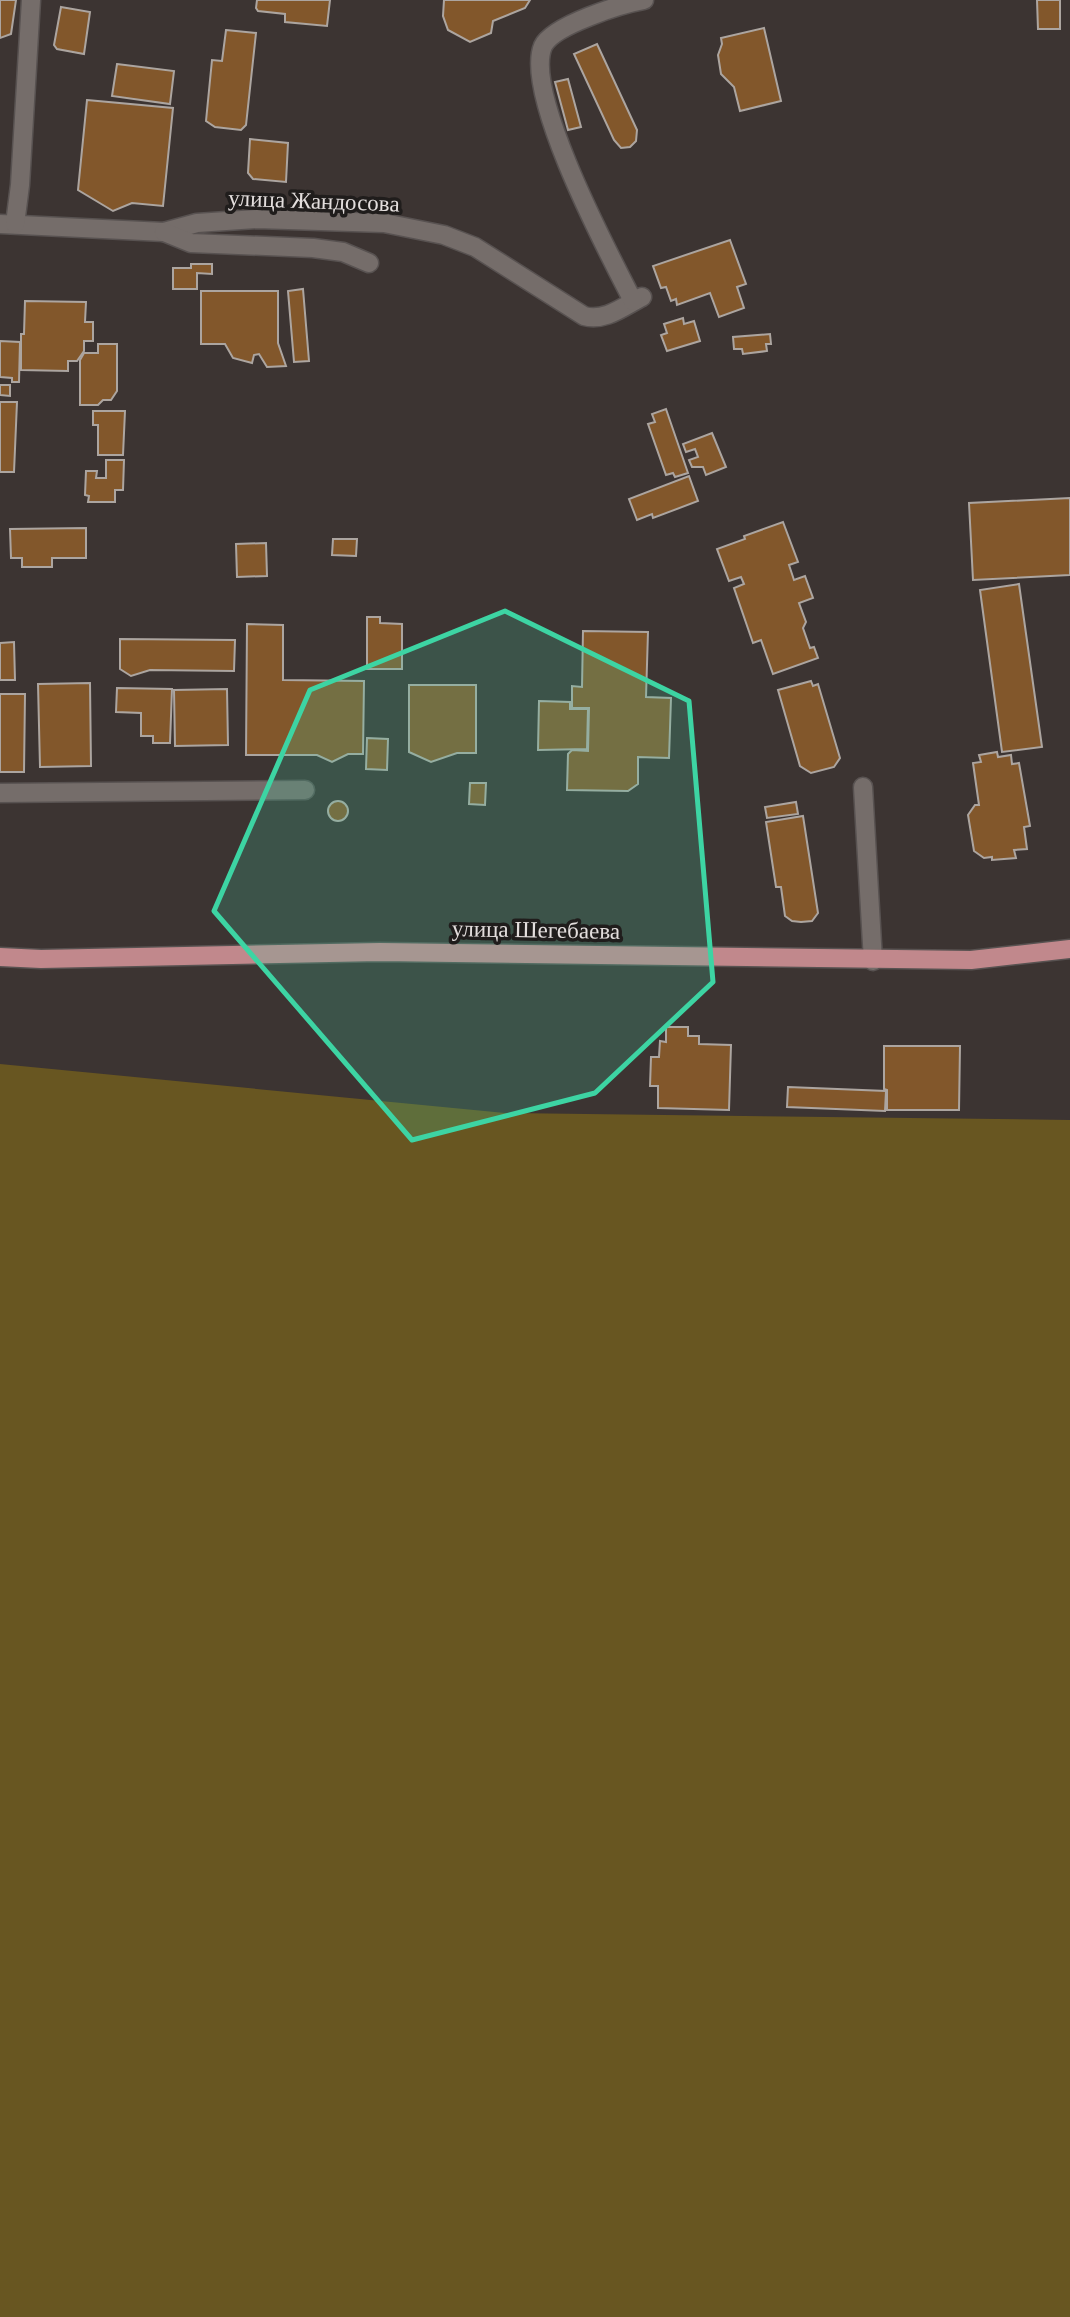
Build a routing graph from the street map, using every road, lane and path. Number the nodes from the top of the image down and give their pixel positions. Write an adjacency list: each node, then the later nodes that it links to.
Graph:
1 (31, 0): 3 (street)
2 (644, 0): 4 (street, улица Жандосова)
3 (7, 224): 4 (street, улица Жандосова)
4 (164, 232): 5 (street)
5 (369, 263)
6 (863, 787): 11 (street)
7 (305, 790): 8 (street)
8 (0, 793)
9 (1070, 950): 11 (main road, улица Шегебаева)
10 (0, 957): 11 (main road, улица Шегебаева)
11 (873, 961)

